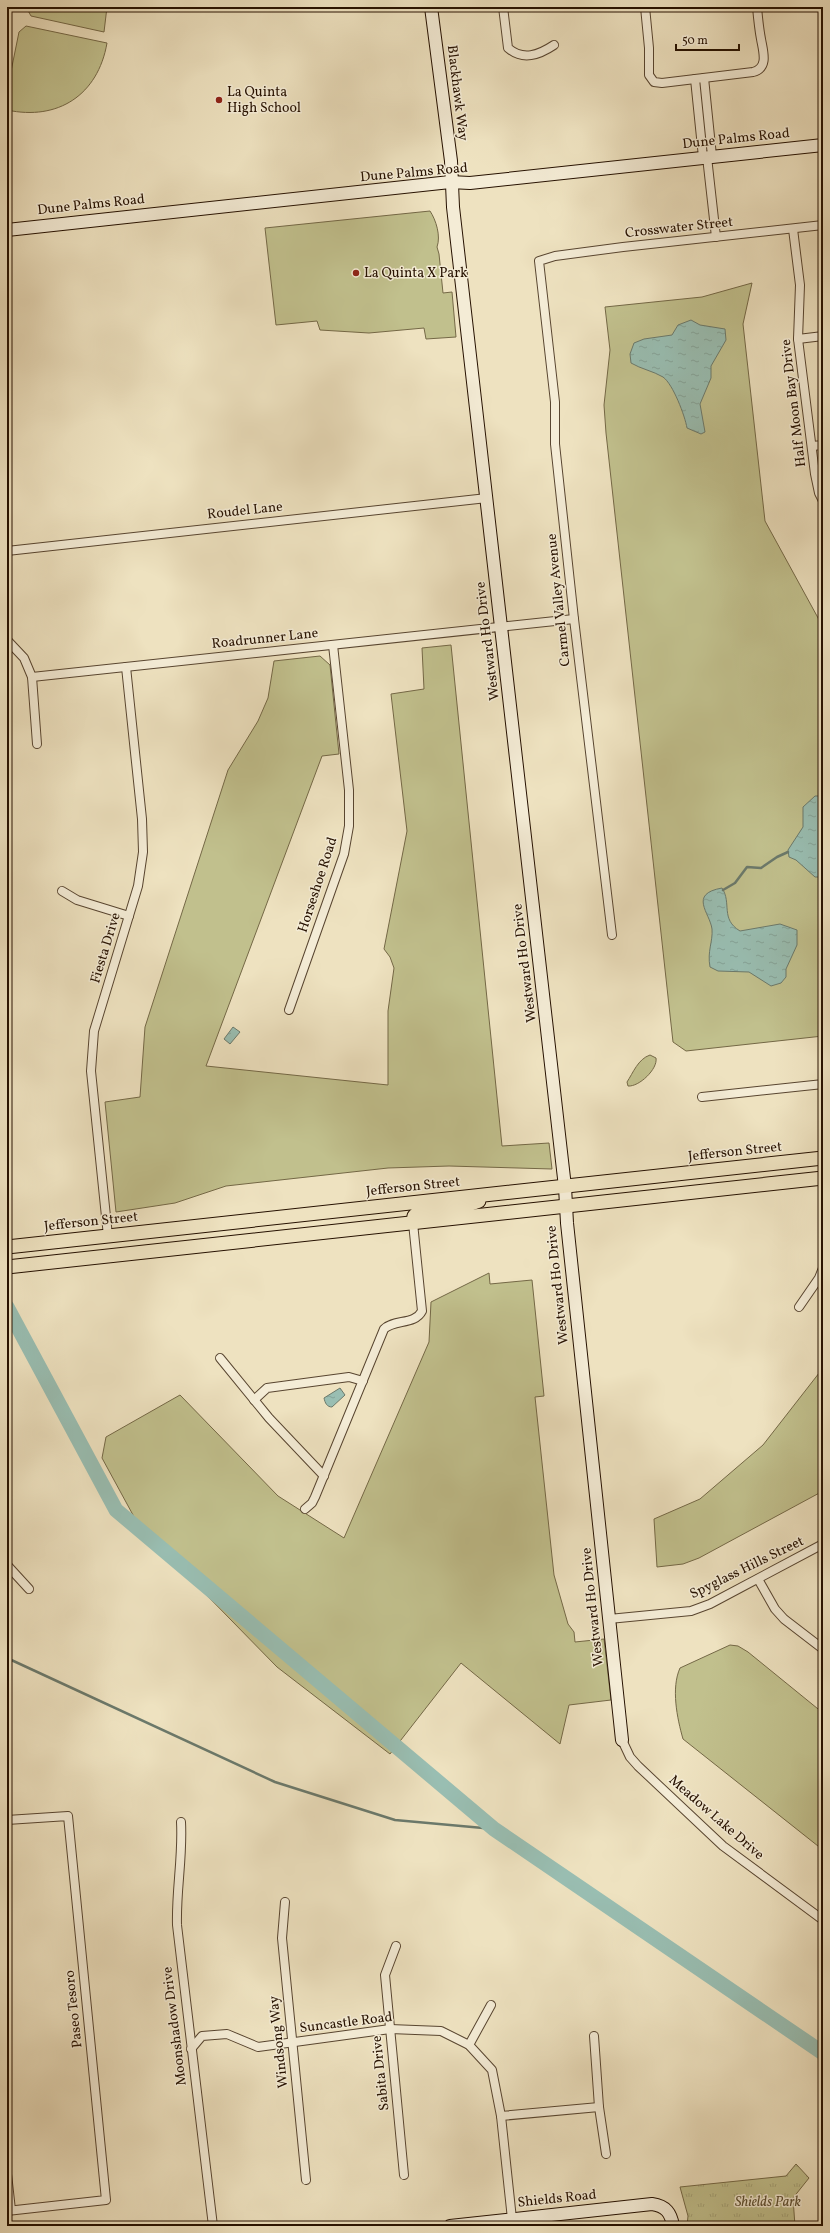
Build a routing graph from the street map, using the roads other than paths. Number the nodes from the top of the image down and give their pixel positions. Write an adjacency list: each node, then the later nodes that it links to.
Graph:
1 (431, 7): 10 (street, Blackhawk Way)
2 (502, 7): 5 (street)
3 (645, 7): 6 (street)
4 (757, 7): 7 (street)
5 (554, 45)
6 (695, 78): 7 (street); 9 (street)
7 (704, 78): 9 (street)
8 (823, 145): 9 (street, Dune Palms Road)
9 (707, 157): 10 (street, Dune Palms Road); 14 (street)
10 (450, 182): 13 (street, Dune Palms Road); 20 (street, Westward Ho Drive)
11 (823, 225): 12 (street, Crosswater Street)
12 (793, 228): 14 (street, Crosswater Street); 17 (street, Half Moon Bay Drive)
13 (7, 230)
14 (716, 237): 15 (street, Crosswater Street)
15 (539, 261): 23 (street, Carmel Valley Avenue)
16 (823, 336): 17 (street)
17 (798, 339): 19 (street, Half Moon Bay Drive)
18 (823, 445): 19 (street)
19 (812, 446): 21 (street, Half Moon Bay Drive)
20 (487, 498): 22 (street, Roudel Lane); 24 (street, Westward Ho Drive)
21 (823, 501)
22 (7, 551)
23 (574, 619): 24 (street, Roadrunner Lane); 32 (street, Carmel Valley Avenue)
24 (501, 627): 26 (street, Roadrunner Lane); 38 (street, Westward Ho Drive)
25 (7, 640): 28 (street)
26 (334, 645): 27 (street, Roadrunner Lane); 33 (street, Horseshoe Road)
27 (126, 667): 28 (street, Roadrunner Lane); 31 (street, Fiesta Drive)
28 (32, 677): 29 (street)
29 (37, 744)
30 (62, 891): 31 (street)
31 (129, 916): 42 (street, Fiesta Drive)
32 (612, 935)
33 (289, 1010)
34 (823, 1084): 35 (street)
35 (702, 1097)
36 (823, 1158): 38 (main road, Jefferson Street)
37 (823, 1178): 40 (main road)
38 (565, 1187): 39 (main road, Jefferson Street); 40 (street, Westward Ho Drive)
39 (498, 1194): 41 (main road); 42 (main road, Jefferson Street)
40 (566, 1207): 41 (main road); 56 (street, Westward Ho Drive)
41 (413, 1223): 44 (main road); 48 (street)
42 (108, 1236): 43 (main road, Jefferson Street)
43 (7, 1247)
44 (7, 1267)
45 (823, 1268): 46 (street)
46 (799, 1307)
47 (220, 1358): 49 (street)
48 (363, 1380): 49 (street); 50 (street)
49 (254, 1400): 50 (street)
50 (324, 1476): 51 (street)
51 (305, 1508)
52 (823, 1544): 54 (street, Spyglass Hills Street)
53 (7, 1565): 55 (street)
54 (758, 1579): 56 (street, Spyglass Hills Street); 57 (street)
55 (29, 1590)
56 (609, 1619): 58 (street, Westward Ho Drive)
57 (823, 1649)
58 (622, 1740): 62 (street, Meadow Lake Drive)
59 (7, 1820): 76 (street, Paseo Tesoro)
60 (181, 1822): 69 (street, Moonshadow Drive)
61 (285, 1902): 67 (street, Windsong Way)
62 (823, 1920)
63 (396, 1946): 65 (street, Sabita Drive)
64 (491, 2004): 68 (street)
65 (390, 2029): 67 (street, Suncastle Road); 68 (street, Suncastle Road); 74 (street, Sabita Drive)
66 (594, 2036): 70 (street)
67 (292, 2043): 69 (street, Suncastle Road); 75 (street, Windsong Way)
68 (469, 2045): 71 (street, Suncastle Road)
69 (191, 2049): 78 (street, Moonshadow Drive)
70 (599, 2107): 71 (street); 72 (street)
71 (501, 2116): 77 (street, Suncastle Road)
72 (606, 2154)
73 (7, 2174): 76 (street)
74 (404, 2175)
75 (306, 2180)
76 (9, 2211)
77 (512, 2219): 79 (street, Shields Road); 80 (street, Shields Road)
78 (214, 2226)
79 (450, 2226)
80 (673, 2226)

